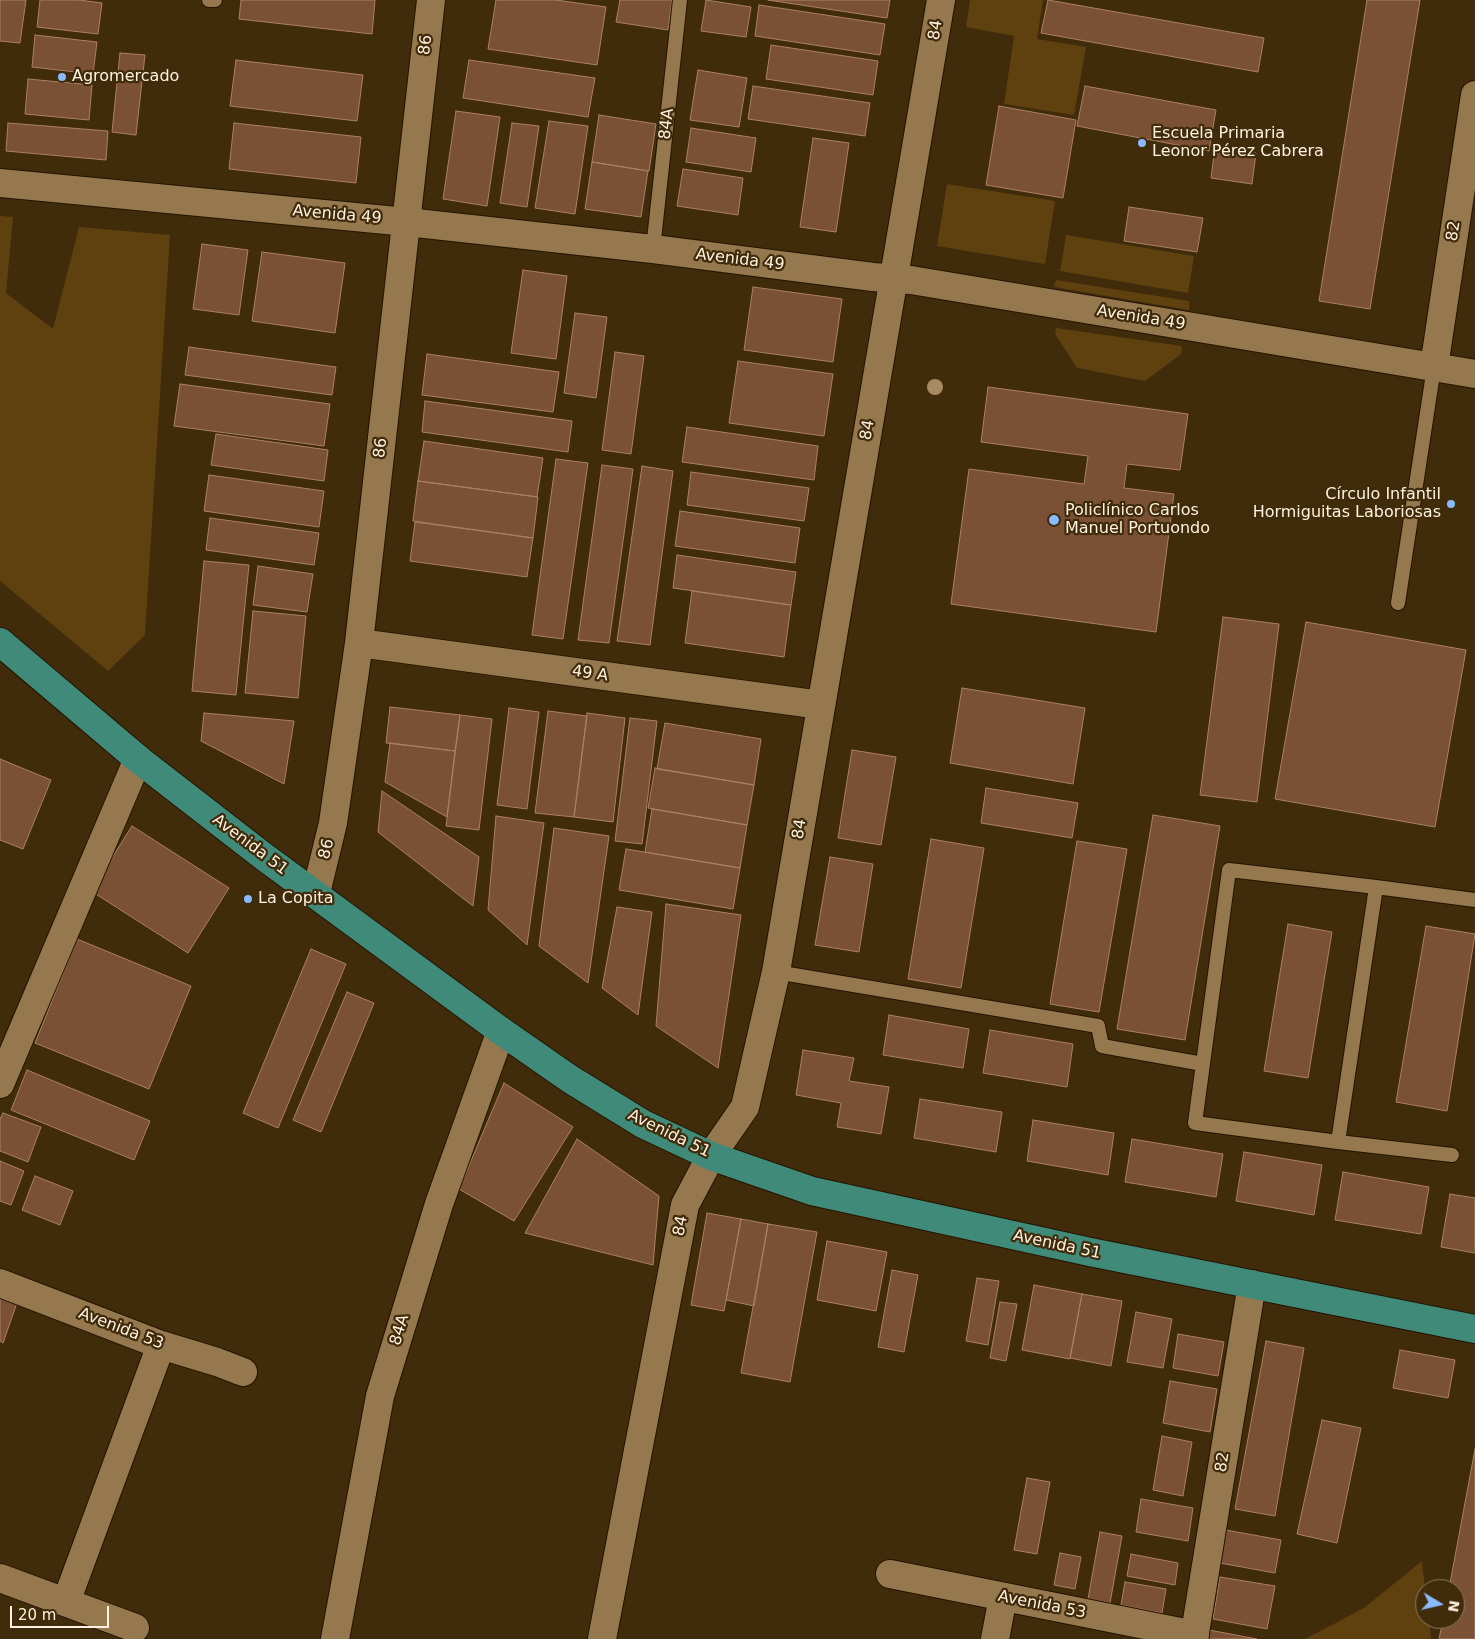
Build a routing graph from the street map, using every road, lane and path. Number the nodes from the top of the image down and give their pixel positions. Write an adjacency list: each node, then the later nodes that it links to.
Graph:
1 (209, 0): 2 (lane)
2 (215, 0)
3 (431, 0): 8 (street, 86)
4 (680, 0): 9 (lane, 84A)
5 (941, 0): 10 (street, 84)
6 (1475, 95): 11 (street, 82)
7 (0, 183): 8 (street, Avenida 49)
8 (407, 222): 9 (street, Avenida 49); 15 (street, 86)
9 (653, 249): 10 (street, Avenida 49)
10 (894, 279): 11 (street, Avenida 49); 16 (street, 84)
11 (1434, 367): 12 (street, Avenida 49); 13 (lane)
12 (1475, 374)
13 (1398, 603)
14 (0, 642): 17 (main road, Avenida 51)
15 (359, 643): 16 (street, 49 A); 19 (street, 86)
16 (821, 704): 21 (street, 84)
17 (138, 760): 19 (main road, Avenida 51); 24 (street)
18 (1376, 887): 20 (lane); 23 (lane); 25 (lane)
19 (316, 893): 22 (main road, Avenida 51)
20 (1475, 900)
21 (776, 972): 23 (lane); 27 (street, 84)
22 (501, 1031): 27 (main road, Avenida 51); 39 (street, 84A)
23 (1204, 1064): 25 (lane)
24 (0, 1084)
25 (1338, 1142): 26 (lane)
26 (1452, 1155)
27 (711, 1156): 29 (main road, Avenida 51); 40 (street, 84)
28 (0, 1282): 31 (street, Avenida 53)
29 (1252, 1284): 30 (main road, Avenida 51); 38 (street, 82)
30 (1475, 1329)
31 (161, 1345): 32 (street, Avenida 53); 36 (street)
32 (244, 1372)
33 (890, 1574): 35 (street, Avenida 53)
34 (0, 1578): 36 (street)
35 (1003, 1597): 38 (street, Avenida 53); 41 (street)
36 (66, 1602): 37 (street)
37 (135, 1628)
38 (1194, 1637)
39 (335, 1639)
40 (602, 1639)
41 (995, 1639)

